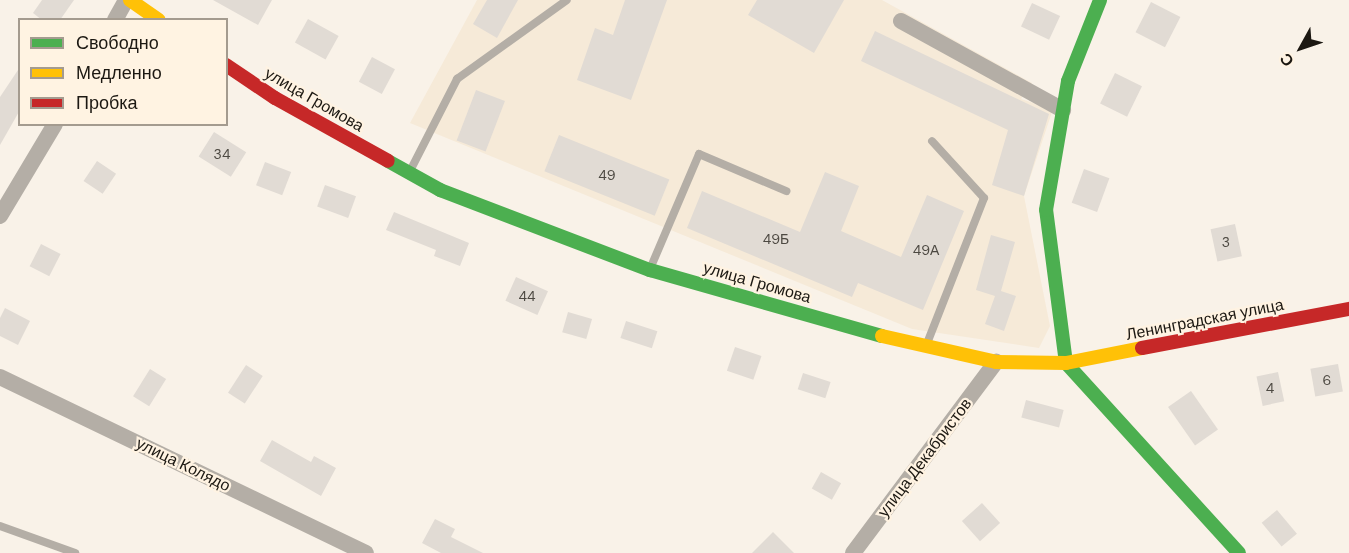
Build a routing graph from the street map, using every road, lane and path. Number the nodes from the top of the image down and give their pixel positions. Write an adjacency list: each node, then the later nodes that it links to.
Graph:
1 (128, 0): 4 (street); 5 (street)
2 (567, 0): 11 (lane)
3 (1100, 0): 8 (street)
4 (116, 18)
5 (156, 18)
6 (901, 21): 8 (street)
7 (228, 66): 11 (street, улица Громова)
8 (1063, 110): 18 (street)
9 (54, 126): 13 (street)
10 (932, 141): 16 (lane)
11 (409, 173): 14 (street, улица Громова)
12 (786, 191): 14 (lane)
13 (0, 216)
14 (650, 270): 16 (street, улица Громова)
15 (1349, 309): 18 (street, Ленинградская улица)
16 (926, 347): 17 (street, улица Громова)
17 (996, 362): 18 (street, улица Громова); 23 (street, улица Декабристов)
18 (1066, 363): 24 (street)
19 (0, 376): 22 (street, улица Колядо)
20 (0, 526): 21 (lane)
21 (75, 553)
22 (366, 553)
23 (853, 553)
24 (1239, 553)

